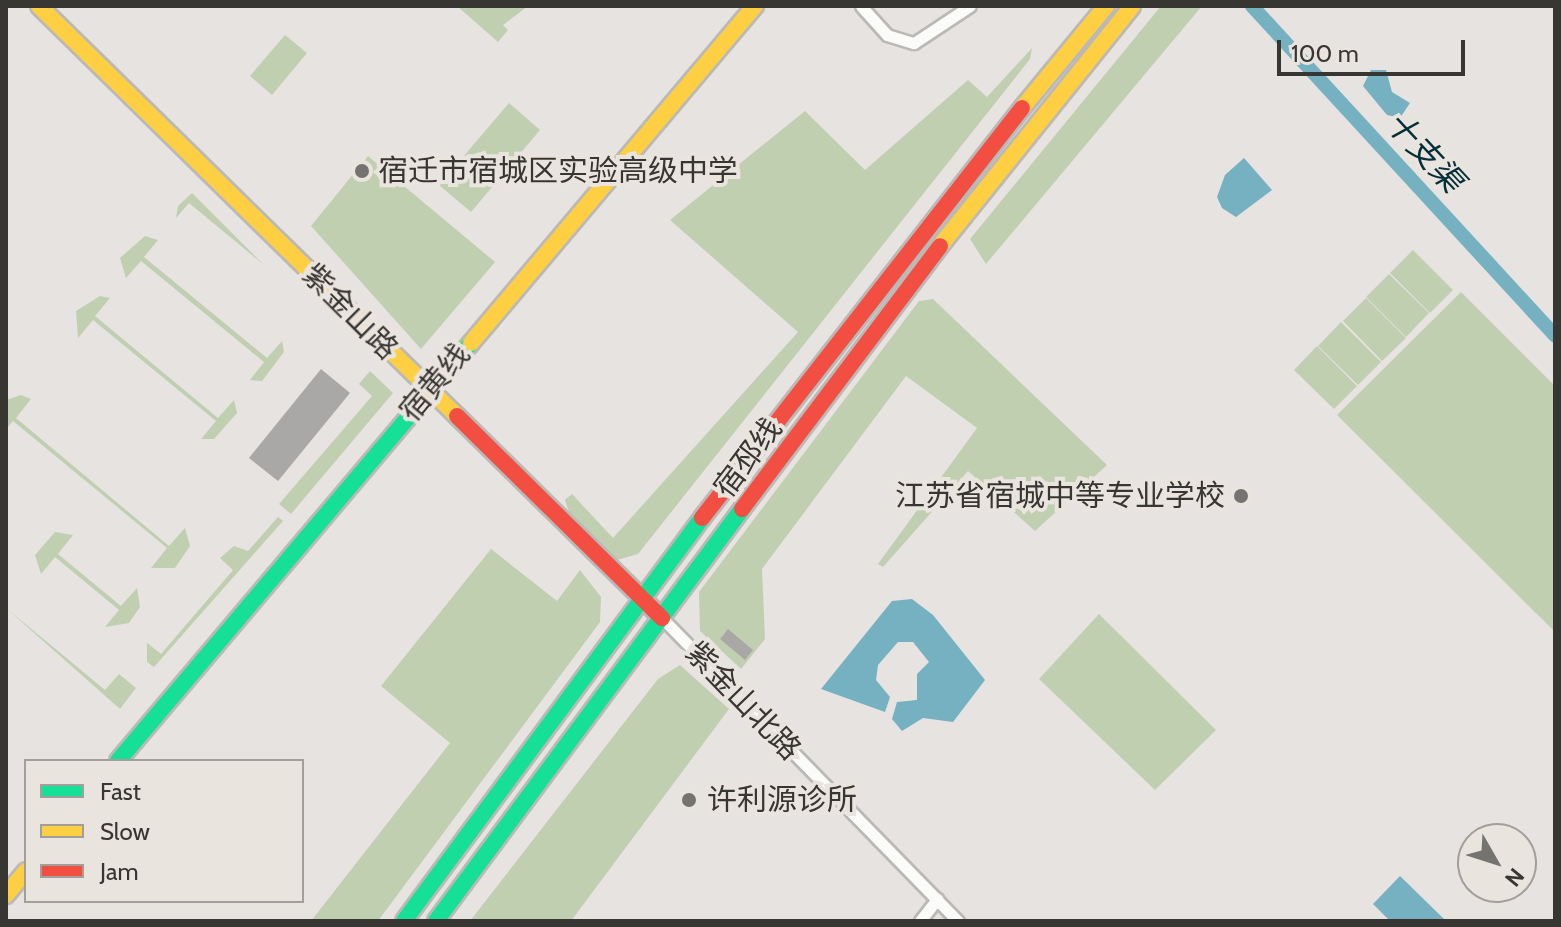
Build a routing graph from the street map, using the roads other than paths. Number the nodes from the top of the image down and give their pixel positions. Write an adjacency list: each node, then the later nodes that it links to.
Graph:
1 (39, 6): 7 (main road, 紫金山路)
2 (755, 6): 7 (main road, 宿黄线)
3 (861, 6): 4 (street)
4 (970, 6)
5 (1106, 6): 8 (main road, 宿邳线)
6 (1132, 6): 9 (main road, 宿邳线)
7 (429, 390): 8 (main road, 紫金山路); 10 (main road, 宿黄线)
8 (643, 600): 9 (main road, 紫金山路); 14 (main road, 宿邳线)
9 (662, 618): 13 (street, 紫金山北路); 15 (main road, 宿邳线)
10 (120, 759)
11 (24, 873): 12 (main road)
12 (6, 895)
13 (937, 899): 16 (street); 17 (street, 紫金山北路)
14 (404, 921)
15 (436, 921)
16 (920, 921)
17 (958, 921)

